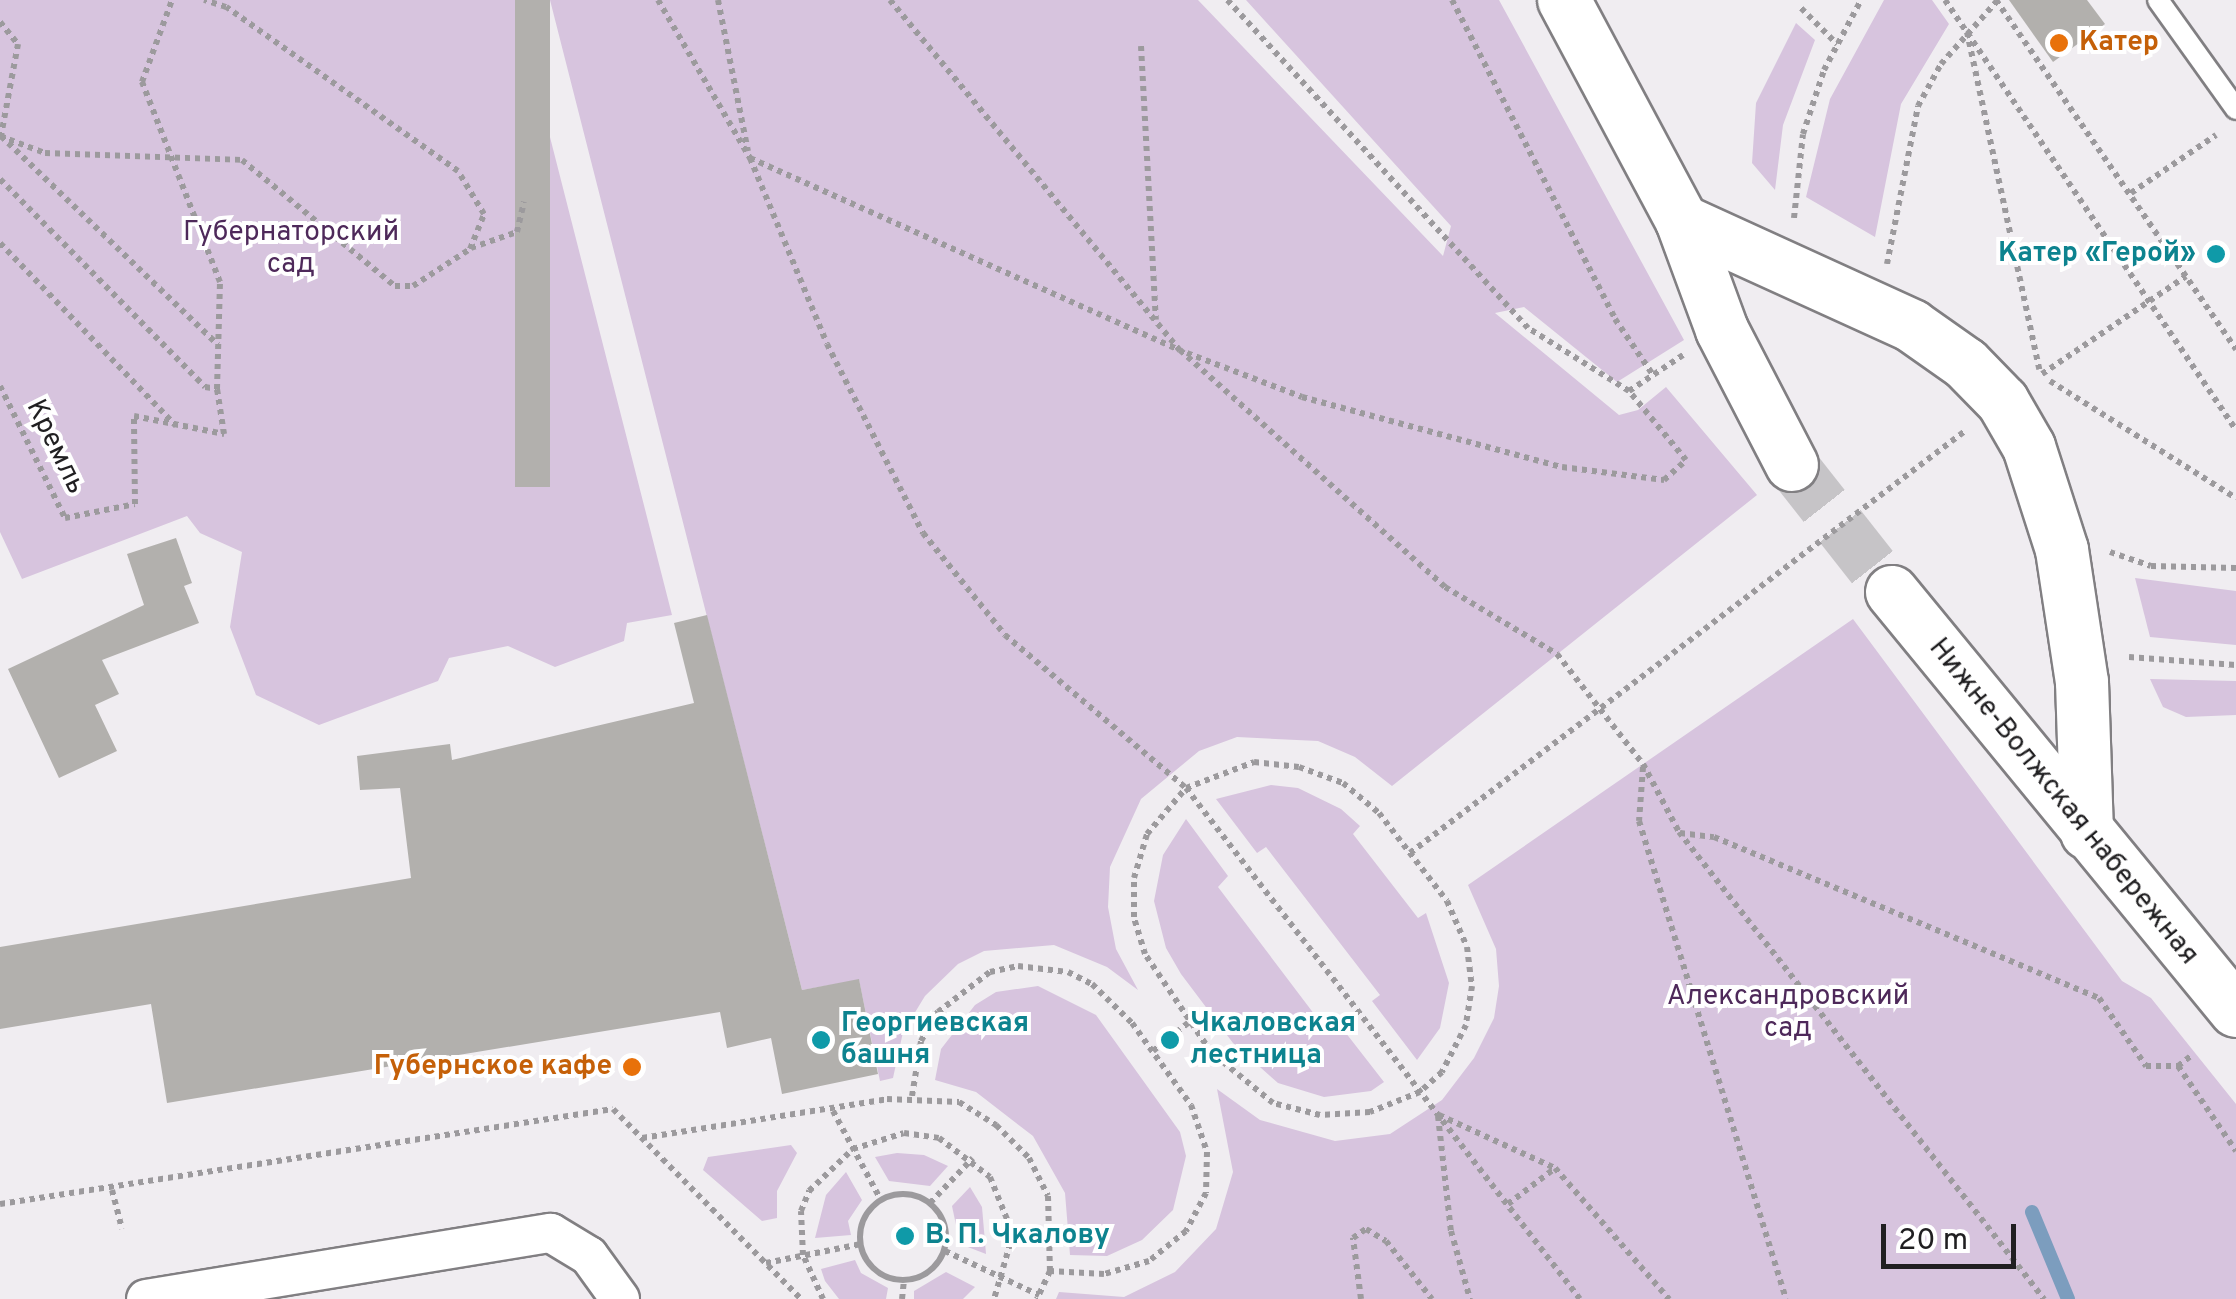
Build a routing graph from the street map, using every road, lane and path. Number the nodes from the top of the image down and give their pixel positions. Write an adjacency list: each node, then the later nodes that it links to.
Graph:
1 (172, 0): 22 (path)
2 (204, 0): 29 (path)
3 (658, 0): 21 (path)
4 (718, 0): 21 (path)
5 (890, 0): 35 (path)
6 (1227, 0): 47 (path)
7 (1452, 0): 41 (path)
8 (1564, 0): 26 (main road)
9 (1861, 0): 16 (path)
10 (1944, 0): 15 (path)
11 (2158, 0): 18 (lane)
12 (1997, 1): 15 (path); 24 (path)
13 (1801, 8): 16 (path)
14 (0, 22): 20 (path)
15 (1967, 32): 31 (path); 34 (path); 42 (path)
16 (1837, 44): 27 (path)
17 (1141, 46): 35 (path)
18 (2236, 110)
19 (2221, 132): 24 (path)
20 (0, 136): 22 (path); 38 (path)
21 (750, 158): 39 (path); 62 (path)
22 (176, 162): 29 (path); 38 (path)
23 (0, 179): 45 (path)
24 (2131, 193): 33 (path)
25 (524, 202): 29 (path)
26 (1682, 220): 36 (main road); 64 (main road)
27 (1806, 224)
28 (0, 243): 48 (path)
29 (470, 249)
30 (1870, 260): 31 (path)
31 (1887, 268): 32 (path)
32 (1904, 276)
33 (2186, 276): 34 (path); 37 (path)
34 (2149, 302): 42 (path); 49 (path)
35 (1156, 322): 39 (path)
36 (1722, 330): 41 (path); 51 (main road)
37 (2235, 345)
38 (218, 346): 45 (path)
39 (1180, 350): 47 (path); 60 (path)
40 (2018, 350): 42 (path)
41 (1653, 375): 47 (path)
42 (2040, 375): 44 (path); 46 (path); 52 (path)
43 (0, 386): 48 (path, Кремль)
44 (2024, 386)
45 (217, 390): 48 (path)
46 (2050, 390)
47 (1628, 392)
48 (178, 428)
49 (2236, 430)
50 (1941, 450): 60 (path)
51 (1792, 465)
52 (2236, 498)
53 (2101, 533): 54 (path)
54 (2106, 551): 55 (path); 56 (path)
55 (2236, 568)
56 (2110, 569)
57 (1892, 592): 64 (main road, Нижне-Волжская набережная)
58 (2126, 641): 59 (path)
59 (2236, 665)
60 (1600, 708): 61 (path); 65 (path)
61 (1643, 764): 63 (path); 105 (path)
62 (1186, 788): 65 (path); 67 (path); 71 (path)
63 (1679, 832): 70 (path); 106 (path)
64 (2088, 833): 66 (main road, Нижне-Волжская набережная)
65 (1410, 853): 71 (path)
66 (2236, 1010)
67 (1188, 1023): 68 (path); 71 (path)
68 (1153, 1051): 72 (path); 90 (path)
69 (2192, 1055): 70 (path)
70 (2178, 1066): 77 (path)
71 (1420, 1092): 74 (path)
72 (912, 1096): 73 (path); 90 (path)
73 (832, 1111): 75 (path); 76 (path)
74 (1438, 1114): 79 (path); 84 (path); 102 (path)
75 (642, 1138): 80 (path); 89 (path)
76 (852, 1149): 78 (path); 81 (path); 88 (path)
77 (2236, 1151)
78 (972, 1158): 82 (path); 92 (path)
79 (1556, 1168): 84 (path); 104 (path)
80 (112, 1190): 83 (path); 85 (path)
81 (881, 1200): 82 (path); 86 (path)
82 (930, 1203): 87 (path)
83 (0, 1204)
84 (1508, 1204): 103 (path)
85 (122, 1229)
86 (861, 1244): 88 (path); 91 (path)
87 (945, 1252): 91 (path); 92 (path)
88 (802, 1255): 89 (path); 97 (path)
89 (766, 1263): 96 (path)
90 (1050, 1272): 93 (path)
91 (904, 1280): 98 (path)
92 (1004, 1280): 93 (path); 99 (path)
93 (1038, 1297)
94 (146, 1299): 95 (street)
95 (620, 1299)
96 (800, 1299)
97 (823, 1299)
98 (902, 1299)
99 (994, 1299)
100 (1362, 1299): 101 (path)
101 (1432, 1299)
102 (1470, 1299)
103 (1580, 1299)
104 (1670, 1299)
105 (1786, 1299)
106 (2044, 1299)

